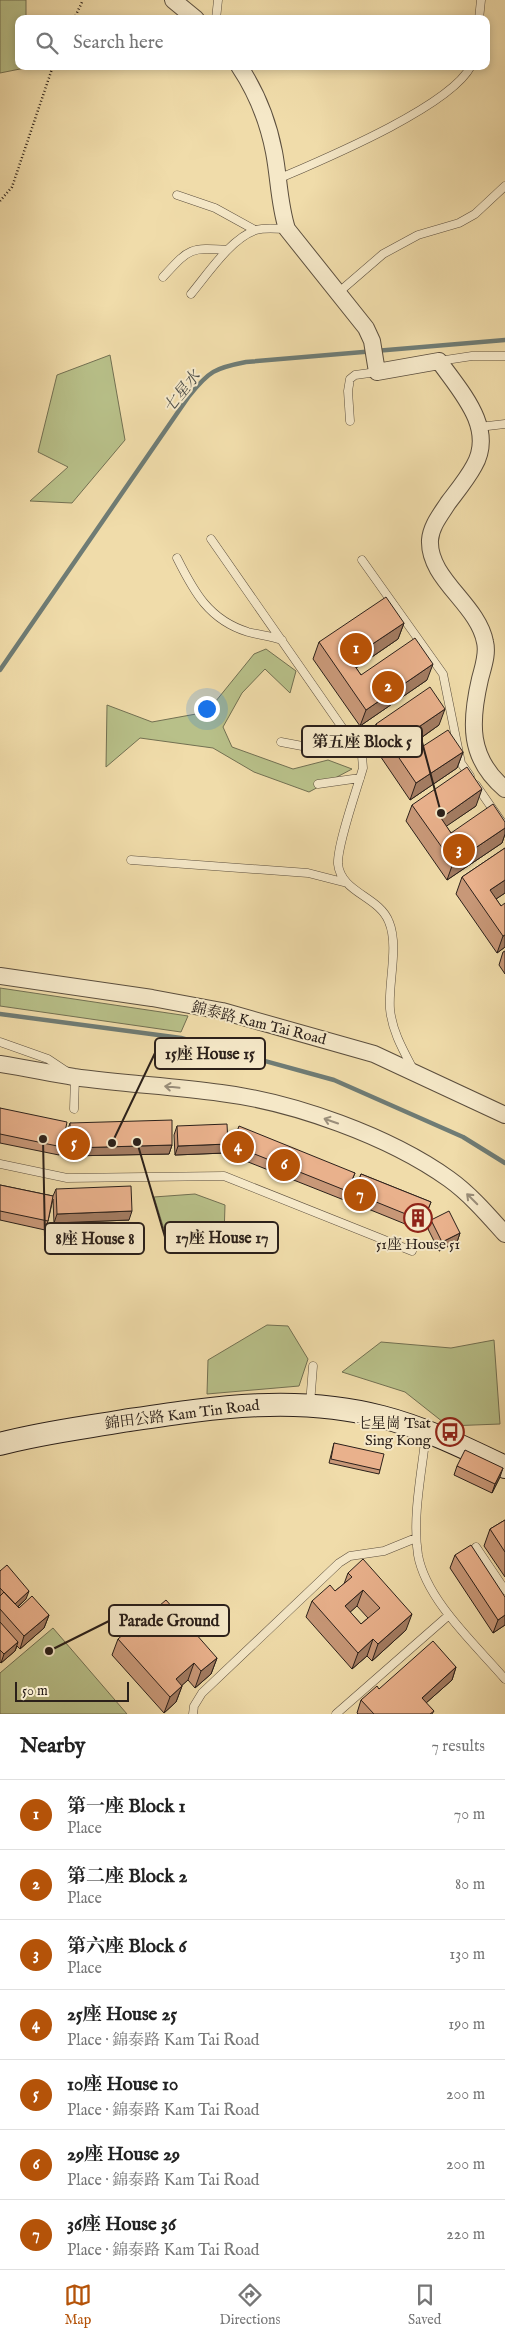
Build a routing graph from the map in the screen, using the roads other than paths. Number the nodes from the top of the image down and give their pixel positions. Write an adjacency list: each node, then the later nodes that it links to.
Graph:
1 (173, 0): 4 (street)
2 (218, 0): 5 (lane)
3 (481, 0): 6 (lane)
4 (191, 15)
5 (216, 15)
6 (479, 15)
7 (241, 70): 9 (street)
8 (468, 70): 9 (lane)
9 (278, 179): 12 (street)
10 (505, 186): 16 (lane)
11 (177, 195): 13 (lane)
12 (287, 229): 13 (lane); 16 (street)
13 (256, 230): 14 (lane)
14 (227, 250): 15 (lane); 17 (lane)
15 (163, 276)
16 (339, 292): 20 (street)
17 (191, 294)
18 (505, 356): 19 (lane)
19 (439, 361): 20 (street); 23 (street)
20 (377, 372): 21 (lane)
21 (350, 421)
22 (505, 424): 23 (lane)
23 (480, 427): 32 (street)
24 (211, 539): 27 (lane)
25 (177, 558): 27 (lane)
26 (362, 560): 33 (lane)
27 (282, 640): 29 (lane)
28 (281, 742): 29 (lane)
29 (354, 744): 30 (lane)
30 (360, 778): 31 (lane); 35 (lane)
31 (318, 784)
32 (505, 789)
33 (505, 827)
34 (132, 860): 35 (lane)
35 (347, 884): 39 (lane)
36 (0, 976): 39 (street, 錦泰路 Kam Tai Road)
37 (0, 1042): 40 (lane)
38 (0, 1064): 40 (street)
39 (415, 1073): 42 (street, 錦泰路 Kam Tai Road)
40 (75, 1077): 41 (lane); 44 (street, one-way to 40)
41 (74, 1108)
42 (505, 1114)
43 (0, 1164): 45 (lane)
44 (505, 1234)
45 (412, 1251)
46 (313, 1366): 47 (lane)
47 (310, 1405): 48 (main road, 錦田公路 Kam Tin Road); 49 (main road, 錦田公路 Kam Tin Road)
48 (427, 1431): 50 (main road, 錦田公路 Kam Tin Road); 51 (lane)
49 (0, 1444)
50 (505, 1467)
51 (416, 1538): 54 (lane); 56 (lane)
52 (476, 1547): 53 (lane)
53 (505, 1590)
54 (449, 1615): 55 (lane); 57 (lane)
55 (505, 1679)
56 (193, 1714)
57 (336, 1714)

